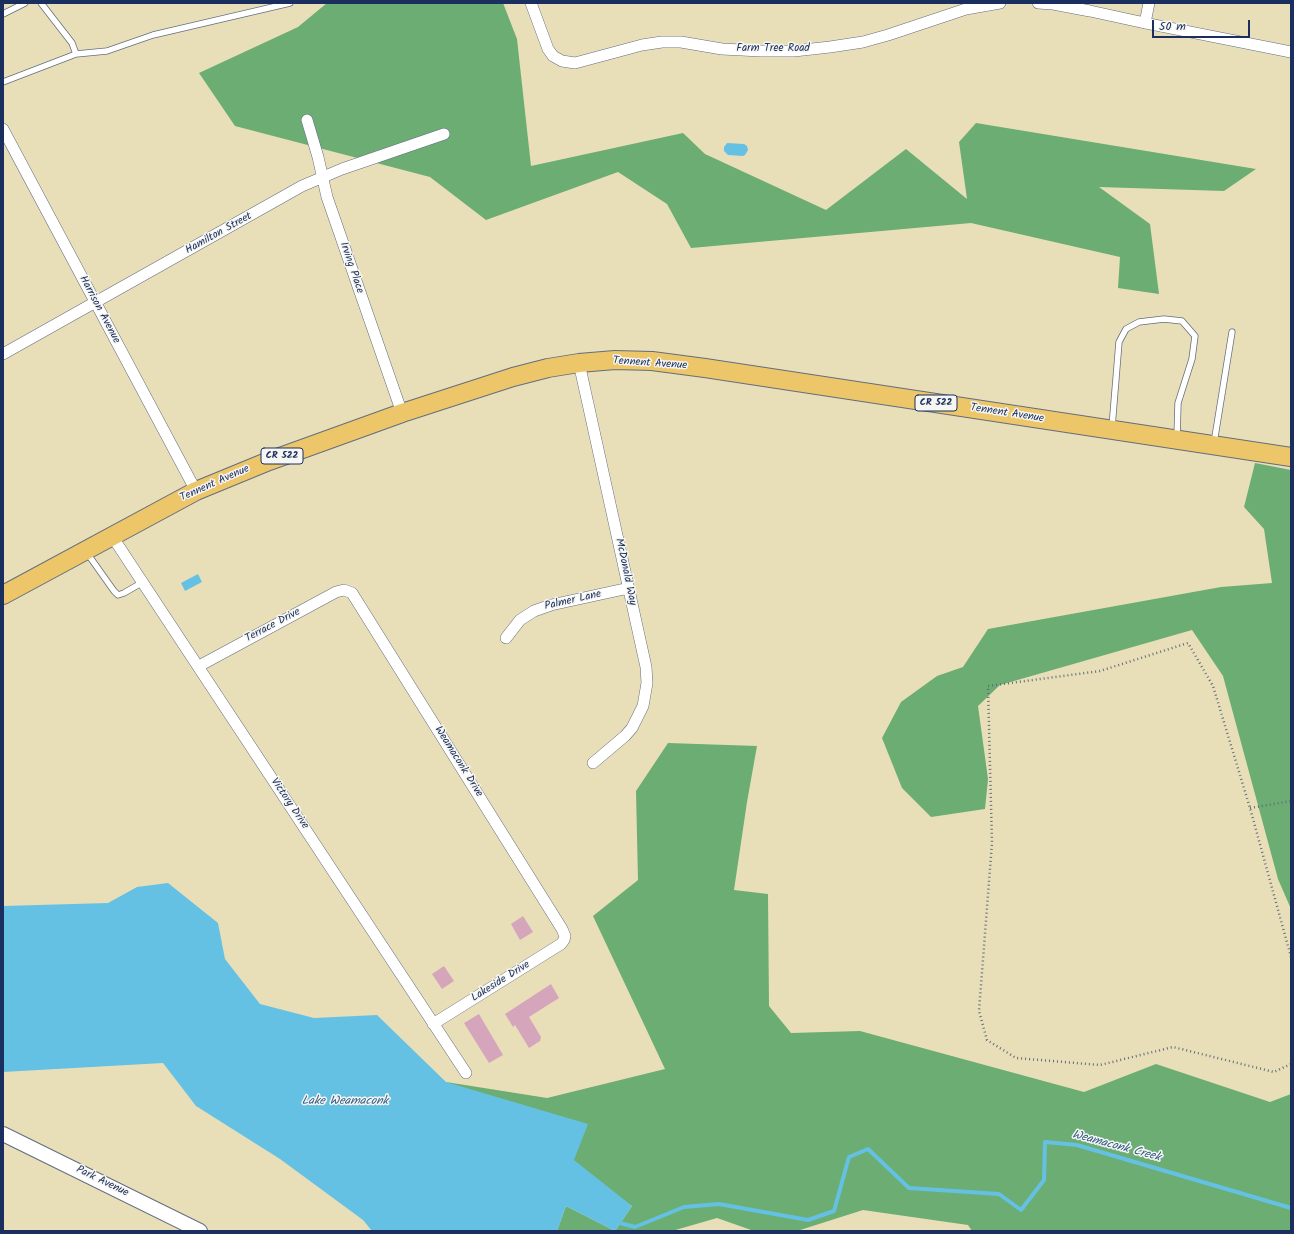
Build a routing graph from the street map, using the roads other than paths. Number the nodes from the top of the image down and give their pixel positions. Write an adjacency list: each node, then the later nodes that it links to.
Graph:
1 (25, 3): 8 (lane)
2 (41, 3): 11 (lane)
3 (290, 3): 11 (lane)
4 (530, 3): 5 (street, Farm Tree Road)
5 (1000, 3)
6 (1038, 3): 9 (street)
7 (1149, 3): 9 (street)
8 (3, 14)
9 (1145, 23): 10 (street)
10 (1291, 52)
11 (76, 54): 12 (lane)
12 (3, 82)
13 (307, 120): 16 (street, Irving Place)
14 (3, 129): 17 (street, Harrison Avenue)
15 (444, 134): 16 (street, Hamilton Street)
16 (322, 177): 17 (street, Hamilton Street); 21 (street, Irving Place)
17 (95, 303): 19 (street, Hamilton Street); 26 (street, Harrison Avenue)
18 (1232, 332): 24 (lane)
19 (3, 354)
20 (579, 363): 21 (main road, Tennent Avenue / CR 522); 22 (main road, Tennent Avenue / CR 522); 30 (street, McDonald Way)
21 (402, 414): 26 (main road, Tennent Avenue / CR 522)
22 (1112, 430): 23 (main road, Tennent Avenue / CR 522); 23 (lane)
23 (1176, 440): 24 (main road, Tennent Avenue / CR 522)
24 (1214, 445): 25 (main road, Tennent Avenue / CR 522)
25 (1291, 457)
26 (196, 491): 27 (main road, Tennent Avenue / CR 522)
27 (112, 536): 28 (main road, Tennent Avenue / CR 522); 29 (street, Victory Drive)
28 (85, 551): 29 (lane); 32 (main road, Tennent Avenue / CR 522)
29 (143, 582): 34 (street, Victory Drive)
30 (629, 588): 33 (street, Palmer Lane); 35 (street, McDonald Way)
31 (348, 591): 34 (street, Terrace Drive); 36 (street, Weamaconk Drive)
32 (3, 595)
33 (506, 638)
34 (199, 666): 37 (street, Victory Drive)
35 (593, 763)
36 (565, 936): 37 (street, Lakeside Drive)
37 (434, 1024): 38 (street, Victory Drive)
38 (466, 1073)
39 (3, 1134): 40 (street, Park Avenue)
40 (200, 1231)

